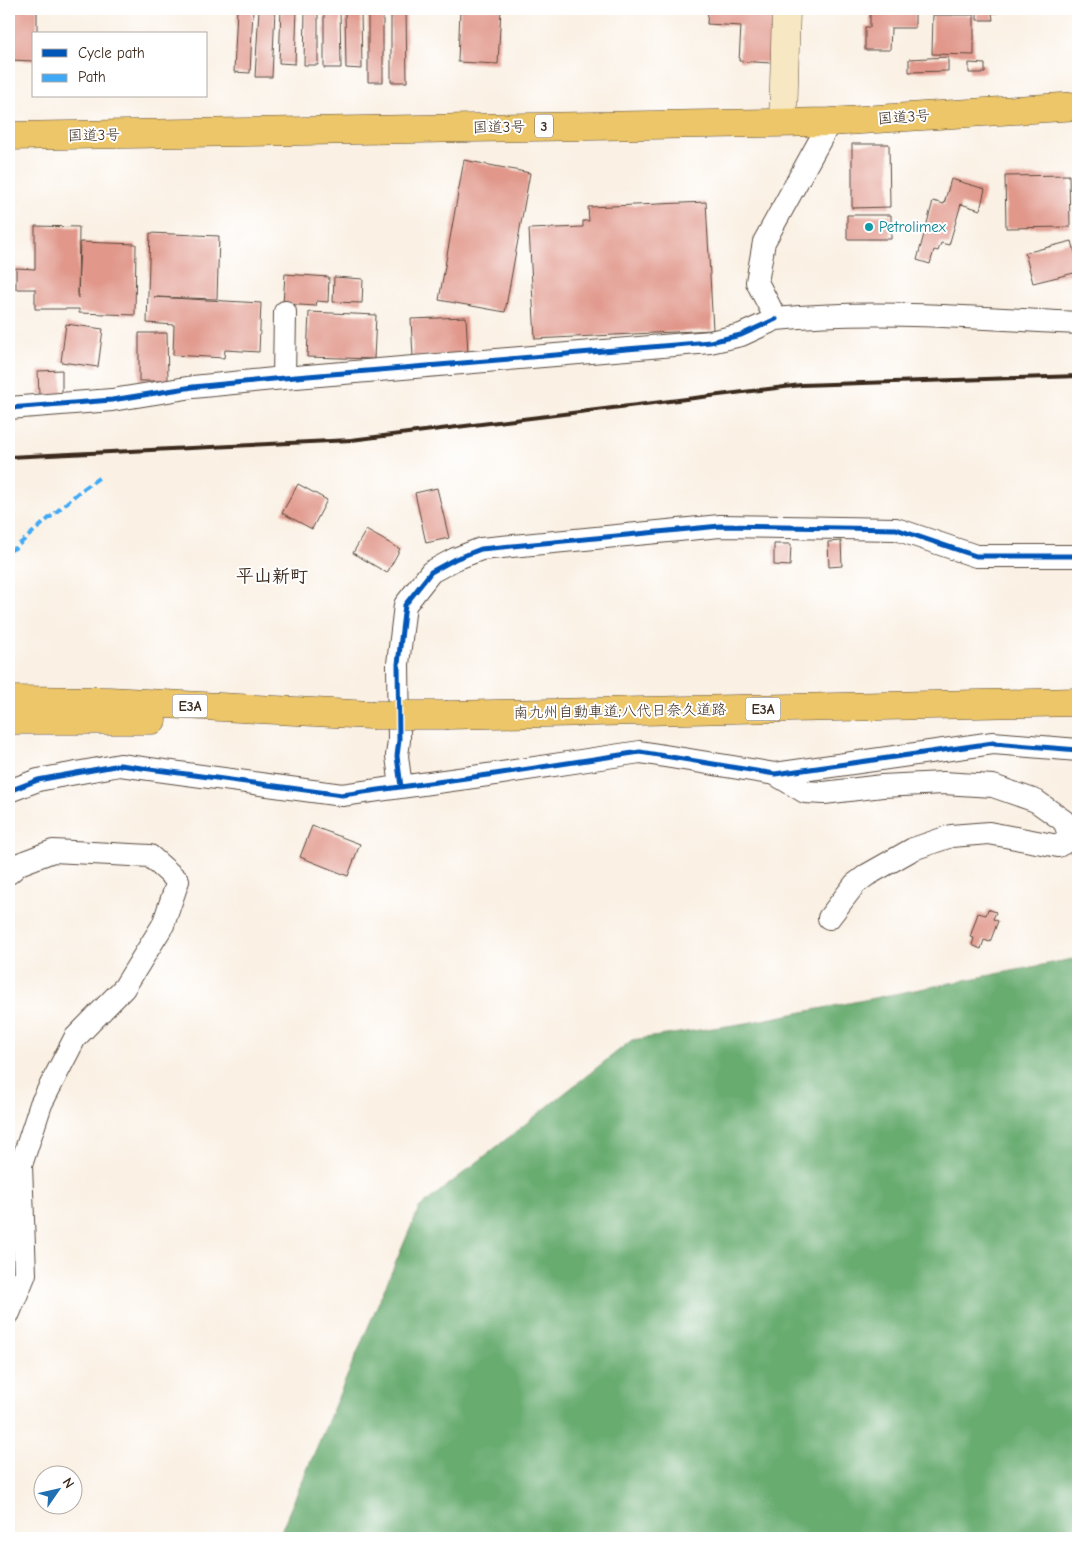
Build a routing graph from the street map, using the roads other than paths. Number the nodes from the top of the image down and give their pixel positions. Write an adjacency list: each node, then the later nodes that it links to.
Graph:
1 (786, 9): 3 (street)
2 (1078, 106): 4 (highway, 国道3号 / 3)
3 (783, 122): 4 (highway, 国道3号 / 3); 5 (highway, 国道3号 / 3)
4 (830, 122): 7 (street)
5 (9, 136)
6 (285, 312): 9 (street)
7 (776, 319): 8 (street); 9 (street)
8 (1078, 323)
9 (284, 378): 10 (street)
10 (9, 408)
11 (1078, 556): 18 (street)
12 (9, 700): 14 (highway, 南九州自動車道;八代日奈久道路 / E3A)
13 (1078, 702): 14 (highway, 南九州自動車道;八代日奈久道路 / E3A, bridge)
14 (371, 715): 15 (highway, 南九州自動車道;八代日奈久道路 / E3A)
15 (9, 720)
16 (1078, 752): 17 (street)
17 (775, 774): 18 (street); 21 (street)
18 (401, 787): 19 (street)
19 (9, 791)
20 (9, 874): 22 (street)
21 (830, 918)
22 (9, 1313)

